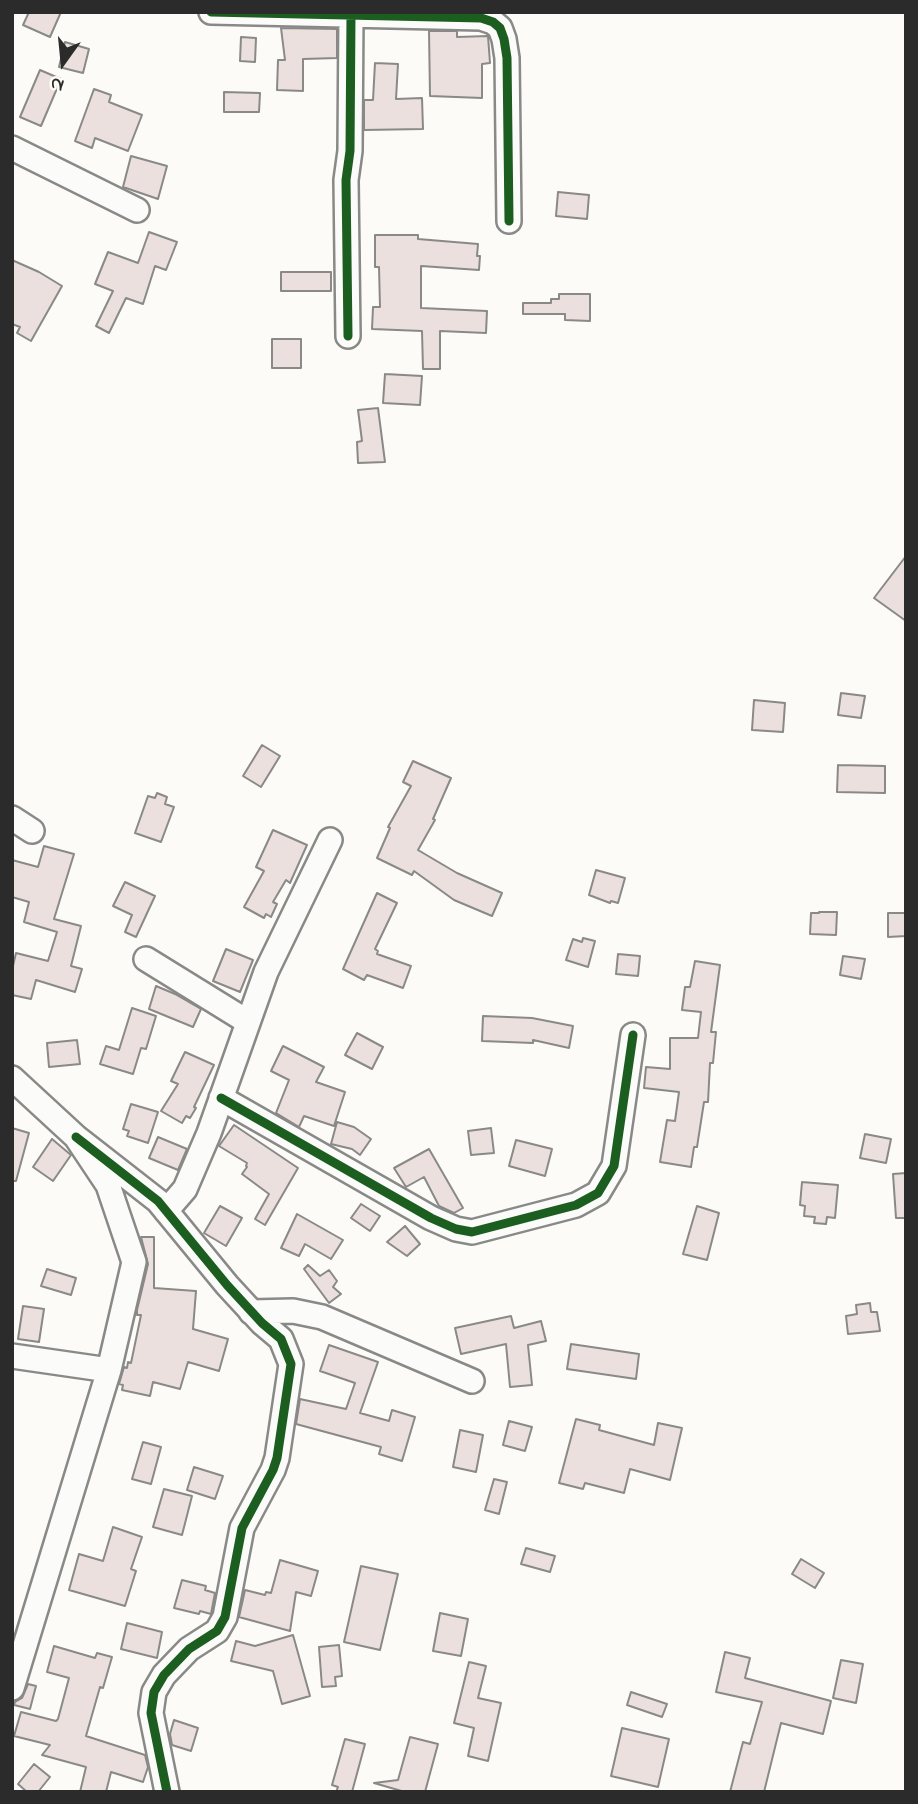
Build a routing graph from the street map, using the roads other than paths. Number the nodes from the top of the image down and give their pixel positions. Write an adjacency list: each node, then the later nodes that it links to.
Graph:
1 (211, 12): 2 (street)
2 (351, 15): 5 (street); 6 (street)
3 (12, 148): 4 (street)
4 (137, 210)
5 (509, 221)
6 (348, 336)
7 (12, 818): 8 (street)
8 (32, 831)
9 (330, 840): 11 (street)
10 (146, 959): 11 (street)
11 (248, 1022): 14 (street)
12 (633, 1035): 14 (street)
13 (14, 1082): 15 (street)
14 (221, 1098): 16 (street)
15 (76, 1137): 16 (street); 19 (street)
16 (166, 1211): 17 (street)
17 (251, 1312): 20 (street); 22 (street)
18 (12, 1356): 19 (street)
19 (109, 1370): 21 (street)
20 (472, 1381)
21 (12, 1688)
22 (167, 1792)

